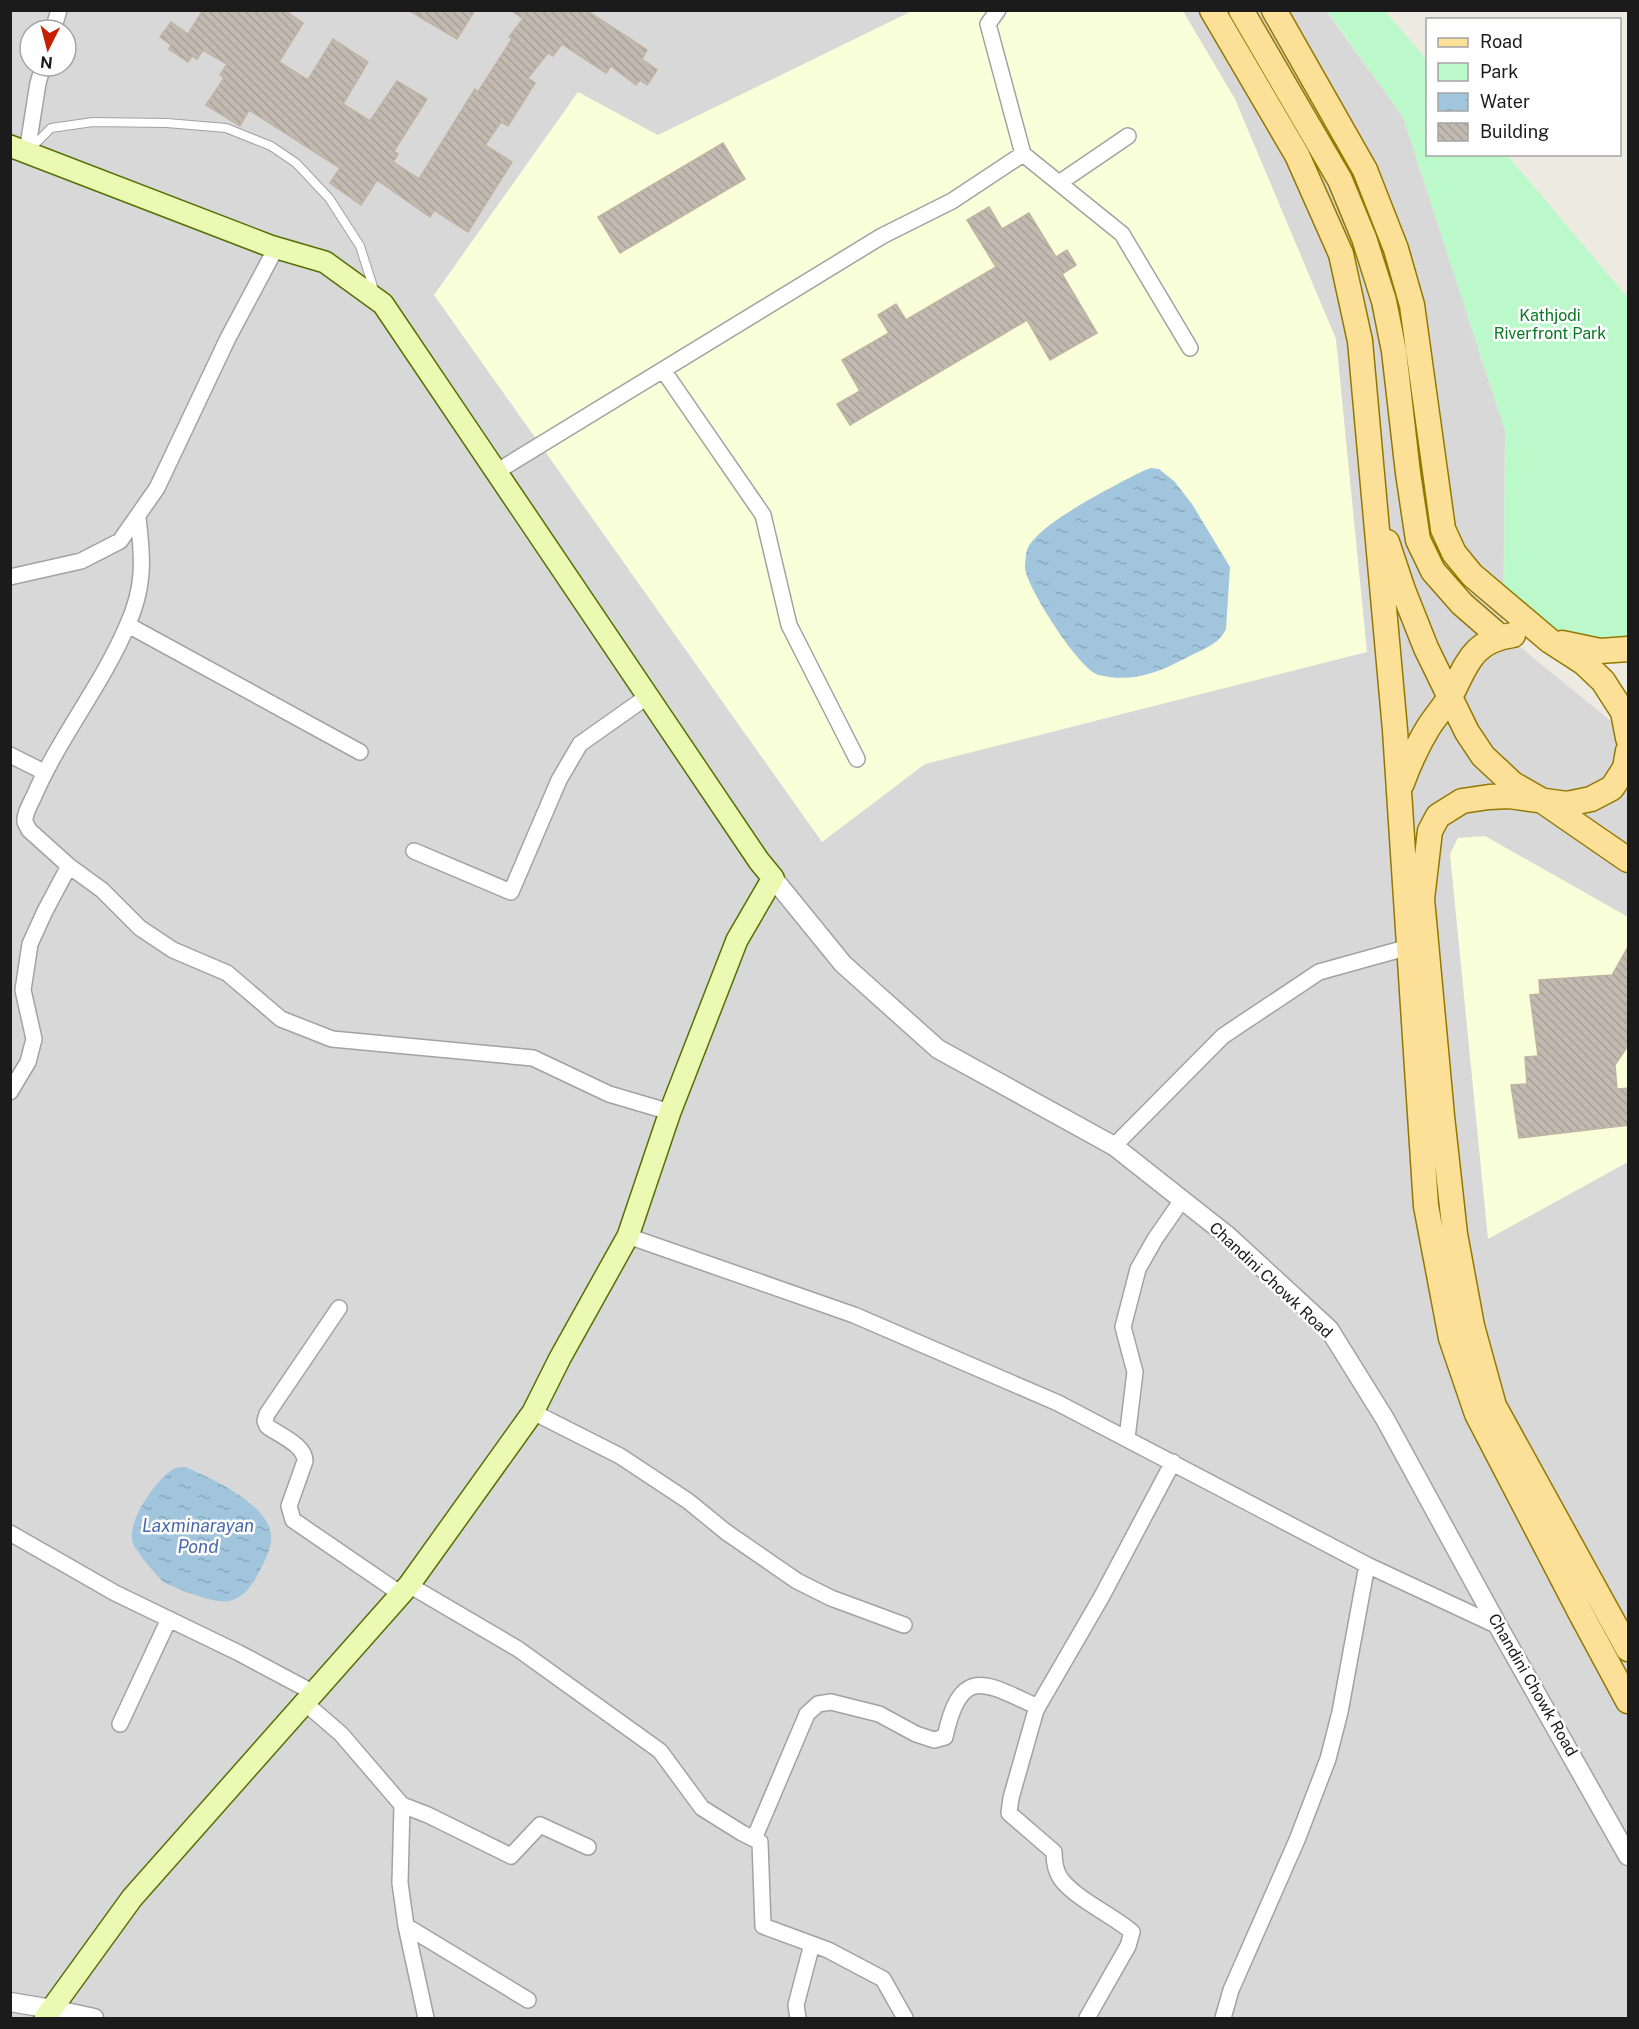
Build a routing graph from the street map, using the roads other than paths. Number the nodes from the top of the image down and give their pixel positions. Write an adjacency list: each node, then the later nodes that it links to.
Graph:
1 (998, 10): 8 (street)
2 (1212, 10): 15 (main road)
3 (1242, 10): 19 (main road)
4 (1274, 10): 20 (main road)
5 (39, 78): 7 (street)
6 (1128, 136): 9 (street)
7 (19, 149): 10 (main road); 11 (lane)
8 (1023, 154): 9 (street); 13 (street)
9 (1059, 183): 12 (street)
10 (276, 248): 11 (main road); 16 (street)
11 (377, 300): 14 (main road)
12 (1190, 348)
13 (663, 370): 14 (street); 28 (street)
14 (496, 472): 22 (main road)
15 (1374, 503): 23 (main road); 30 (main road)
16 (138, 518): 17 (street); 18 (street)
17 (10, 577)
18 (128, 625): 26 (street); 29 (street)
19 (1500, 637): 20 (main road); 23 (main road)
20 (1550, 641): 21 (main road); 24 (main road)
21 (1629, 649)
22 (648, 696): 32 (street); 35 (main road)
23 (1450, 696): 30 (main road); 31 (main road)
24 (1629, 738)
25 (1629, 751): 31 (main road)
26 (360, 752)
27 (10, 755): 29 (street)
28 (857, 759)
29 (44, 772): 34 (street)
30 (1399, 791): 36 (main road)
31 (1541, 800): 33 (main road); 52 (main road)
32 (414, 851)
33 (1629, 860)
34 (69, 866): 37 (street); 38 (street)
35 (773, 878): 38 (main road); 39 (street, Chandini Chowk Road)
36 (1409, 947): 39 (street); 54 (main road)
37 (10, 1092)
38 (670, 1112): 41 (main road)
39 (1114, 1146): 40 (street, Chandini Chowk Road)
40 (1182, 1200): 44 (street); 51 (street, Chandini Chowk Road)
41 (628, 1236): 43 (main road); 44 (street)
42 (339, 1308): 48 (street)
43 (533, 1412): 48 (main road); 50 (street)
44 (1127, 1438): 45 (street)
45 (1173, 1462): 47 (street); 55 (street)
46 (10, 1533): 49 (street)
47 (1368, 1565): 51 (street); 71 (street)
48 (405, 1589): 53 (main road); 58 (street)
49 (169, 1619): 53 (street); 56 (street)
50 (904, 1625)
51 (1498, 1626): 60 (street, Chandini Chowk Road)
52 (1629, 1649)
53 (309, 1698): 57 (street); 65 (main road)
54 (1629, 1701)
55 (1038, 1707): 58 (street); 70 (street)
56 (120, 1724)
57 (402, 1805): 59 (street); 61 (street)
58 (754, 1839): 62 (street)
59 (588, 1847)
60 (1629, 1856)
61 (406, 1926): 63 (street); 67 (street)
62 (812, 1944): 68 (street); 69 (street)
63 (528, 2000)
64 (10, 2002): 65 (street)
65 (49, 2014): 66 (street)
66 (94, 2019)
67 (426, 2019)
68 (798, 2019)
69 (904, 2019)
70 (1087, 2019)
71 (1222, 2019)

